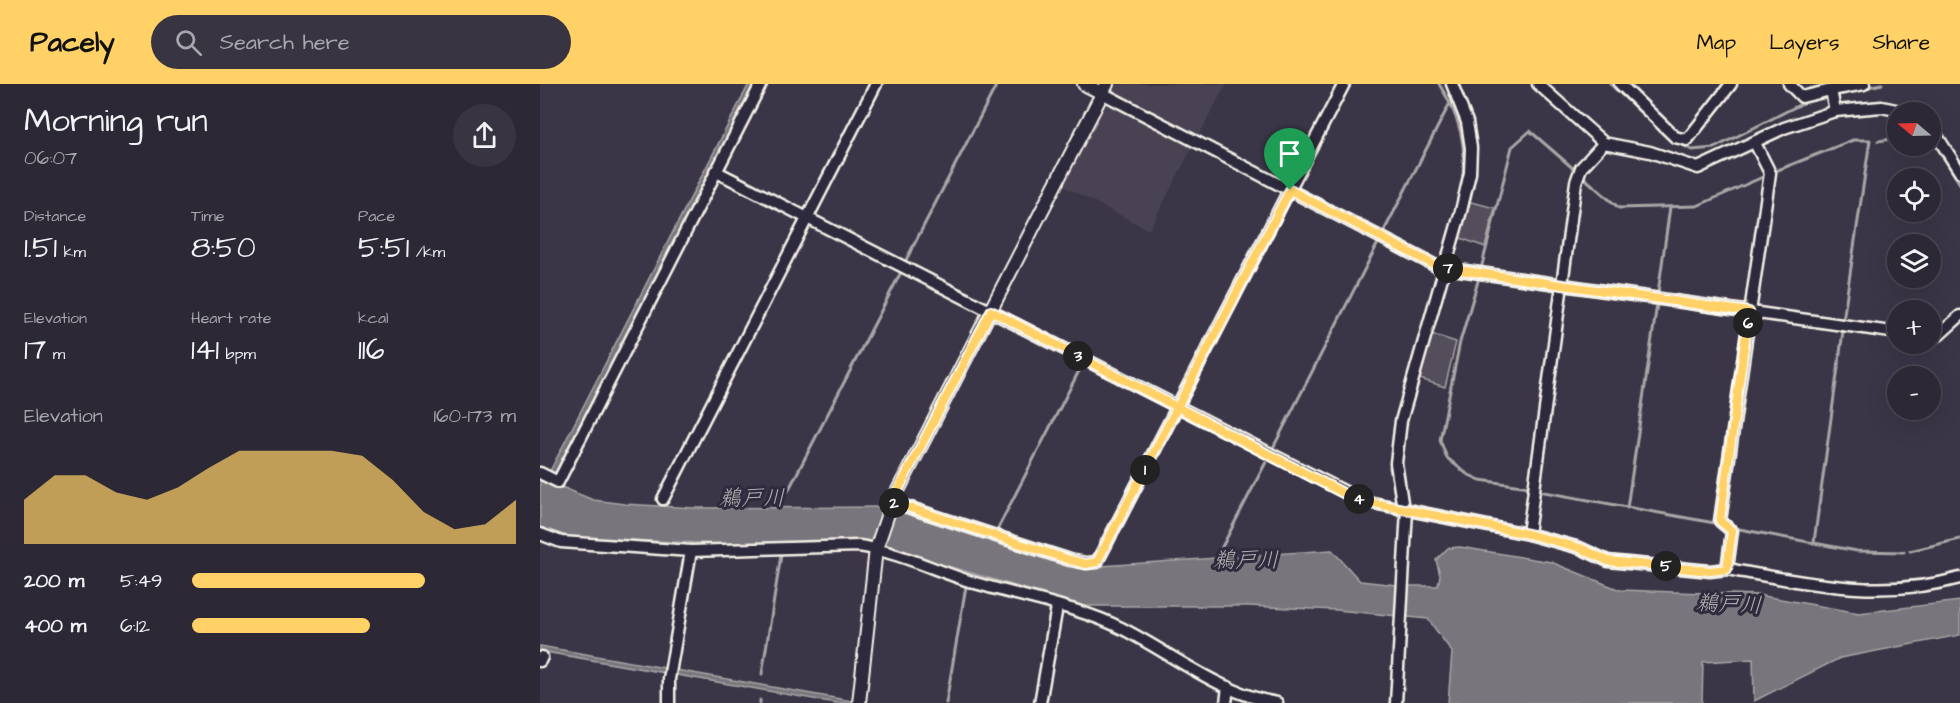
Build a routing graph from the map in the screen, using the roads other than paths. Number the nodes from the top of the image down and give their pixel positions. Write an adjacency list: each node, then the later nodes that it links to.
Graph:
1 (761, 84): 18 (street)
2 (876, 84): 21 (street)
3 (1084, 84): 11 (street)
4 (1344, 84): 20 (street)
5 (1452, 84): 22 (street)
6 (1538, 84): 16 (street)
7 (1620, 84): 8 (street)
8 (1731, 84)
9 (1789, 84): 12 (street)
10 (1864, 84): 12 (street)
11 (1105, 89): 20 (street); 24 (street)
12 (1831, 90): 14 (street)
13 (1887, 108): 14 (street)
14 (1835, 111): 17 (street)
15 (1941, 142): 19 (street)
16 (1604, 143): 17 (street); 23 (street)
17 (1755, 143): 25 (street)
18 (715, 171): 21 (street); 30 (street)
19 (1960, 172)
20 (1290, 190): 22 (street); 29 (street)
21 (808, 219): 24 (street); 31 (street)
22 (1446, 268): 23 (street); 33 (street)
23 (1562, 284): 25 (street); 35 (street)
24 (991, 311): 29 (street); 32 (street)
25 (1749, 312): 27 (street); 38 (street)
26 (1960, 316): 28 (street)
27 (1887, 331)
28 (1941, 333)
29 (1177, 407): 32 (street); 33 (street)
30 (540, 473)
31 (663, 499)
32 (892, 502): 36 (street)
33 (1405, 510): 35 (street); 47 (street)
34 (540, 534): 37 (street)
35 (1528, 534): 38 (street)
36 (876, 548): 37 (street); 40 (street); 42 (street)
37 (692, 551): 43 (street)
38 (1727, 569): 39 (street)
39 (1960, 578)
40 (1057, 607): 41 (street); 44 (street)
41 (1228, 687): 45 (street); 46 (street)
42 (859, 700)
43 (669, 703)
44 (1040, 703)
45 (1226, 703)
46 (1277, 703)
47 (1396, 703)

